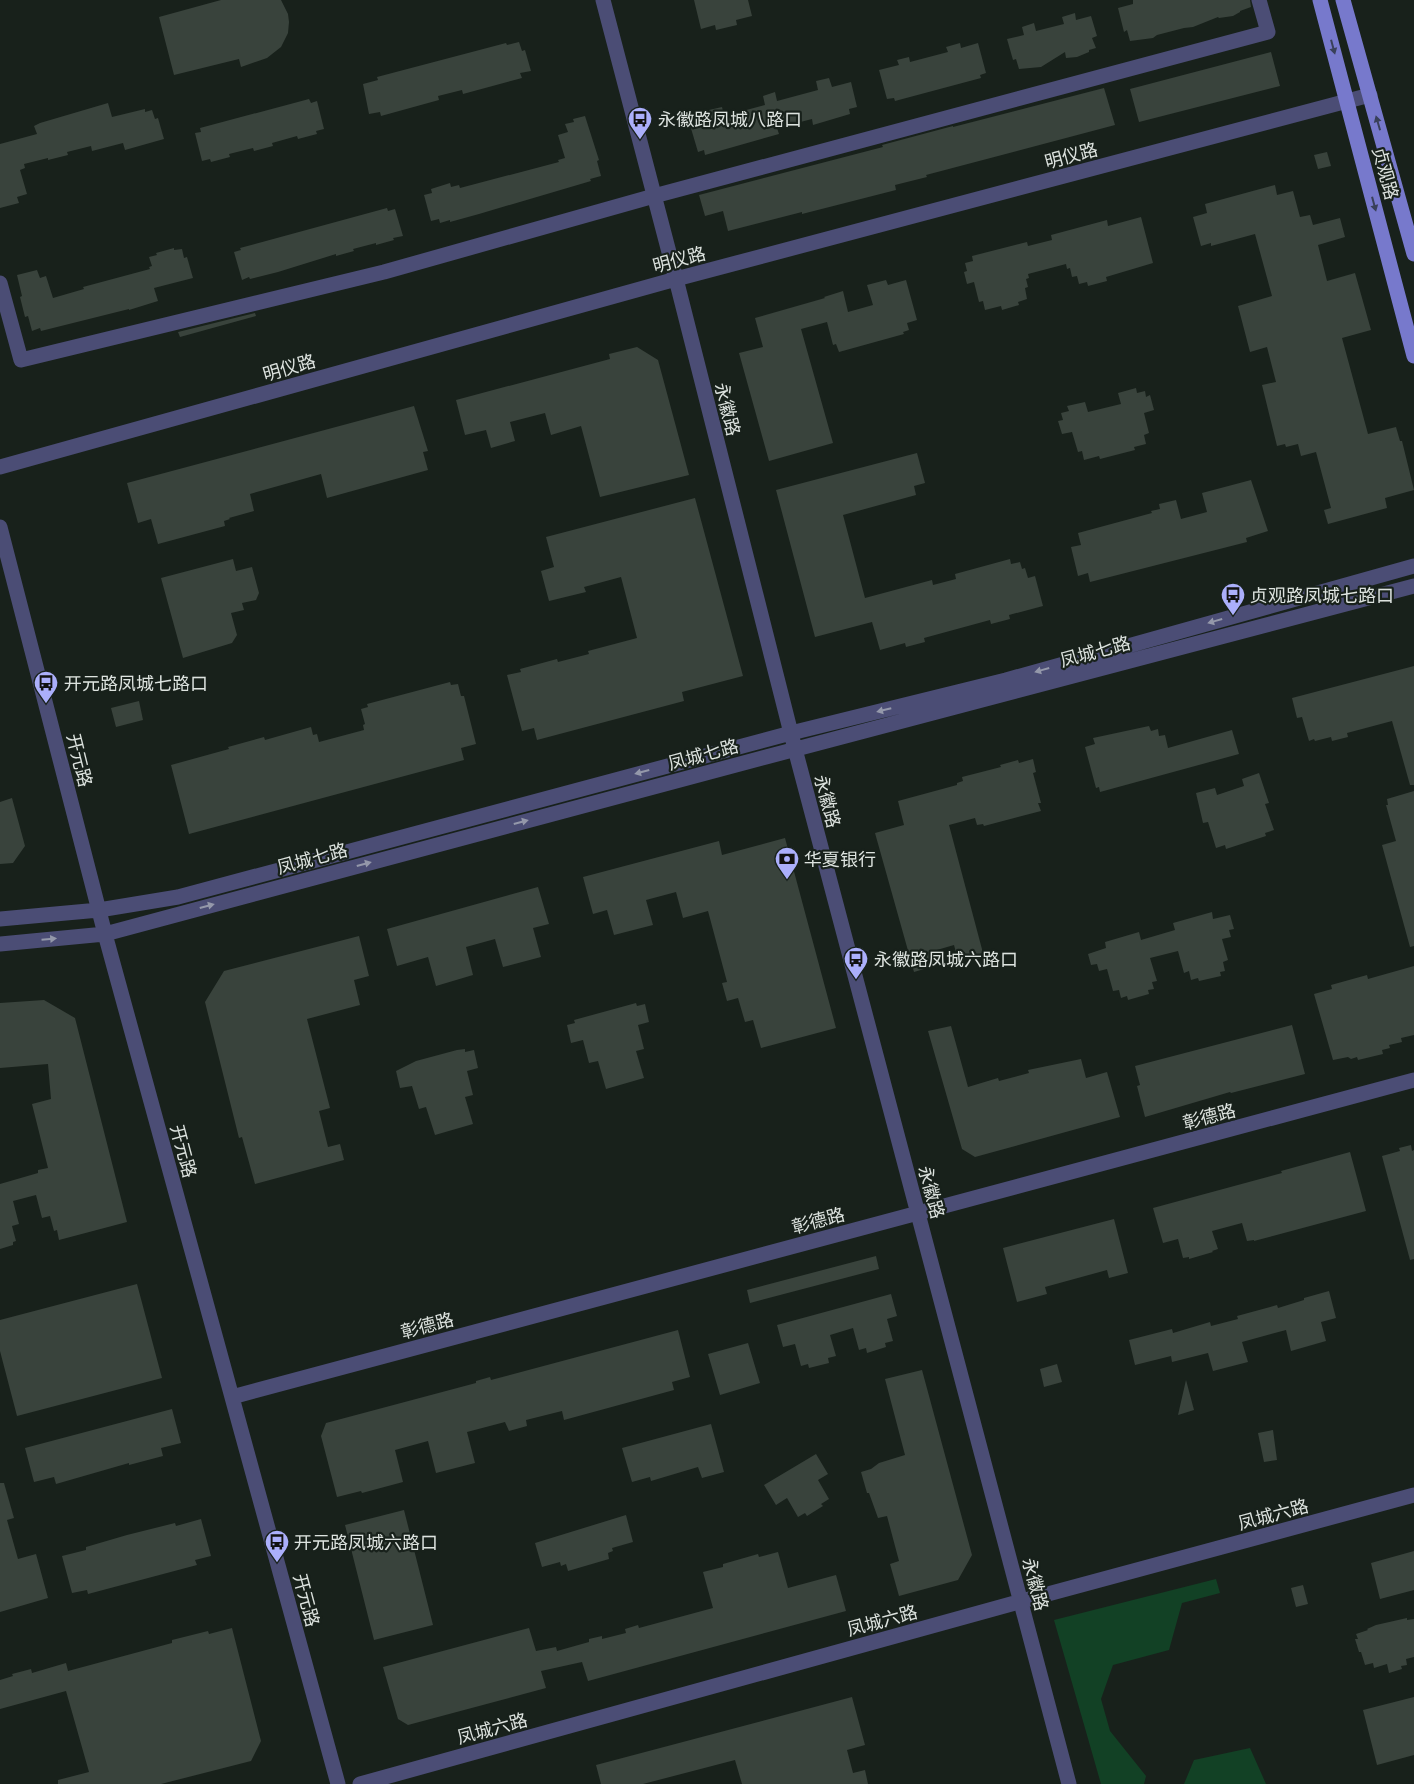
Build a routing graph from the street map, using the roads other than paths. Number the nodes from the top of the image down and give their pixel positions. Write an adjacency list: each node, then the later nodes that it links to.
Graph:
1 (603, 0): 7 (street, 永徽路)
2 (1259, 0): 7 (street)
3 (1320, 0): 6 (main road, 贞观路, one-way to 6)
4 (1343, 0): 5 (main road, 贞观路)
5 (1370, 95): 6 (street, 明仪路); 8 (main road, 贞观路, one-way to 5)
6 (1348, 101): 9 (street, 明仪路); 11 (main road, 贞观路, one-way to 11)
7 (654, 196): 9 (street, 永徽路); 10 (street)
8 (1414, 254)
9 (676, 279): 12 (street, 明仪路); 16 (street, 永徽路)
10 (0, 283)
11 (1414, 356)
12 (0, 467)
13 (0, 526): 18 (street, 开元路)
14 (1414, 566): 16 (street, 凤城七路, one-way to 16)
15 (1414, 586): 17 (street, 凤城七路)
16 (790, 733): 17 (street, 永徽路); 18 (street, 凤城七路, one-way to 18)
17 (794, 750): 20 (street, 凤城七路, one-way to 17); 23 (street, 永徽路)
18 (99, 910): 19 (street, 凤城七路); 20 (street, 开元路)
19 (0, 919)
20 (105, 934): 21 (street, 凤城七路, one-way to 20); 24 (street, 开元路)
21 (0, 944)
22 (1414, 1080): 23 (street, 彰德路)
23 (918, 1213): 24 (street, 彰德路); 26 (street, 永徽路)
24 (232, 1397): 27 (street, 开元路)
25 (1414, 1495): 26 (street, 凤城六路)
26 (1022, 1601): 28 (street, 凤城六路); 29 (street, 永徽路)
27 (338, 1784)
28 (360, 1784)
29 (1069, 1784)

